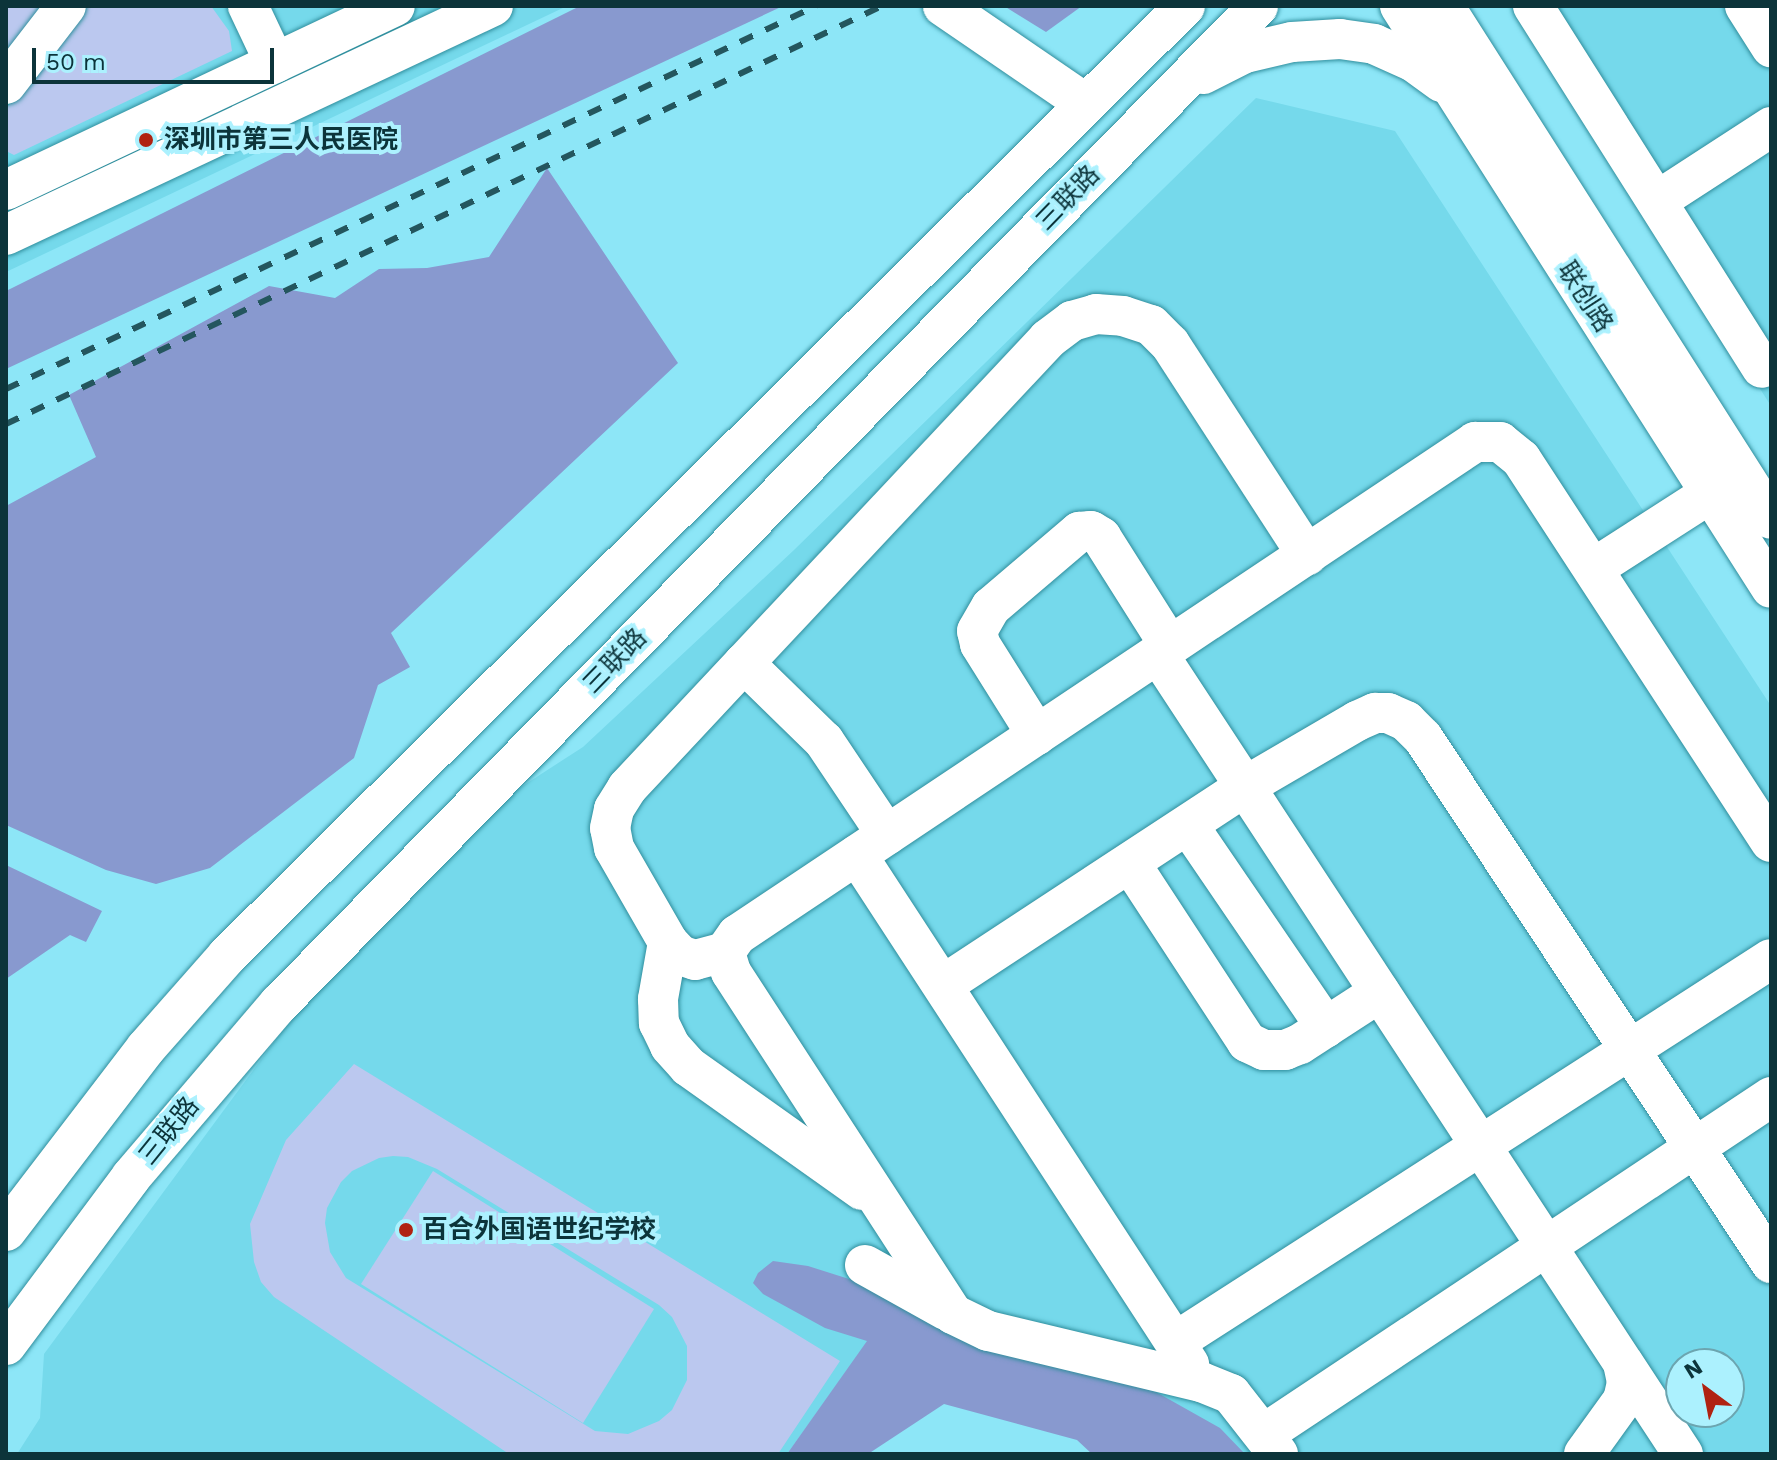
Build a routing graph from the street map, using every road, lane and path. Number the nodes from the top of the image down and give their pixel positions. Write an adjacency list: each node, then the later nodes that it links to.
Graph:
1 (66, 6): 14 (street)
2 (248, 6): 13 (street)
3 (395, 6): 13 (street)
4 (493, 6): 21 (street)
5 (943, 6): 17 (street)
6 (1185, 6): 17 (street)
7 (1258, 6): 16 (street, 三联路)
8 (1400, 6): 15 (street, 联创路)
9 (1444, 6): 24 (street, 联创路)
10 (1533, 6): 20 (street)
11 (1745, 6): 12 (street)
12 (1771, 47)
13 (275, 63): 19 (street)
14 (6, 84)
15 (1454, 91): 16 (street); 23 (street, 联创路)
16 (1166, 98): 53 (street, 三联路)
17 (1086, 104): 47 (street)
18 (1771, 127): 20 (street)
19 (14, 183)
20 (1657, 201): 22 (street)
21 (6, 235)
22 (1768, 371)
23 (1711, 493): 26 (street); 27 (street, 联创路)
24 (1771, 519)
25 (1307, 555): 26 (street); 28 (street); 29 (street)
26 (1594, 568): 33 (street)
27 (1771, 588)
28 (1164, 650): 30 (street); 30 (street); 31 (street)
29 (744, 663): 34 (street); 36 (street)
30 (1037, 735): 34 (street)
31 (1244, 787): 32 (street); 40 (street); 42 (street)
32 (1188, 825): 35 (street); 41 (street)
33 (1771, 842)
34 (872, 845): 37 (street); 39 (street)
35 (1130, 863): 39 (street); 41 (street)
36 (668, 942): 37 (street); 46 (street)
37 (725, 952): 46 (street)
38 (1771, 959): 42 (street)
39 (943, 985): 52 (street)
40 (1380, 992): 41 (street); 44 (street)
41 (1326, 1027)
42 (1631, 1049): 44 (street); 45 (street)
43 (1771, 1097): 45 (street)
44 (1481, 1145): 48 (street); 52 (street)
45 (1695, 1147): 48 (street); 49 (street)
46 (880, 1203): 51 (street)
47 (6, 1231)
48 (1546, 1245): 54 (street); 56 (street)
49 (1771, 1263)
50 (865, 1265): 51 (street)
51 (953, 1314): 55 (street)
52 (1175, 1342): 55 (street)
53 (6, 1345)
54 (1623, 1363): 57 (street); 58 (street)
55 (1201, 1382): 56 (street)
56 (1271, 1444)
57 (1584, 1454)
58 (1683, 1454)

